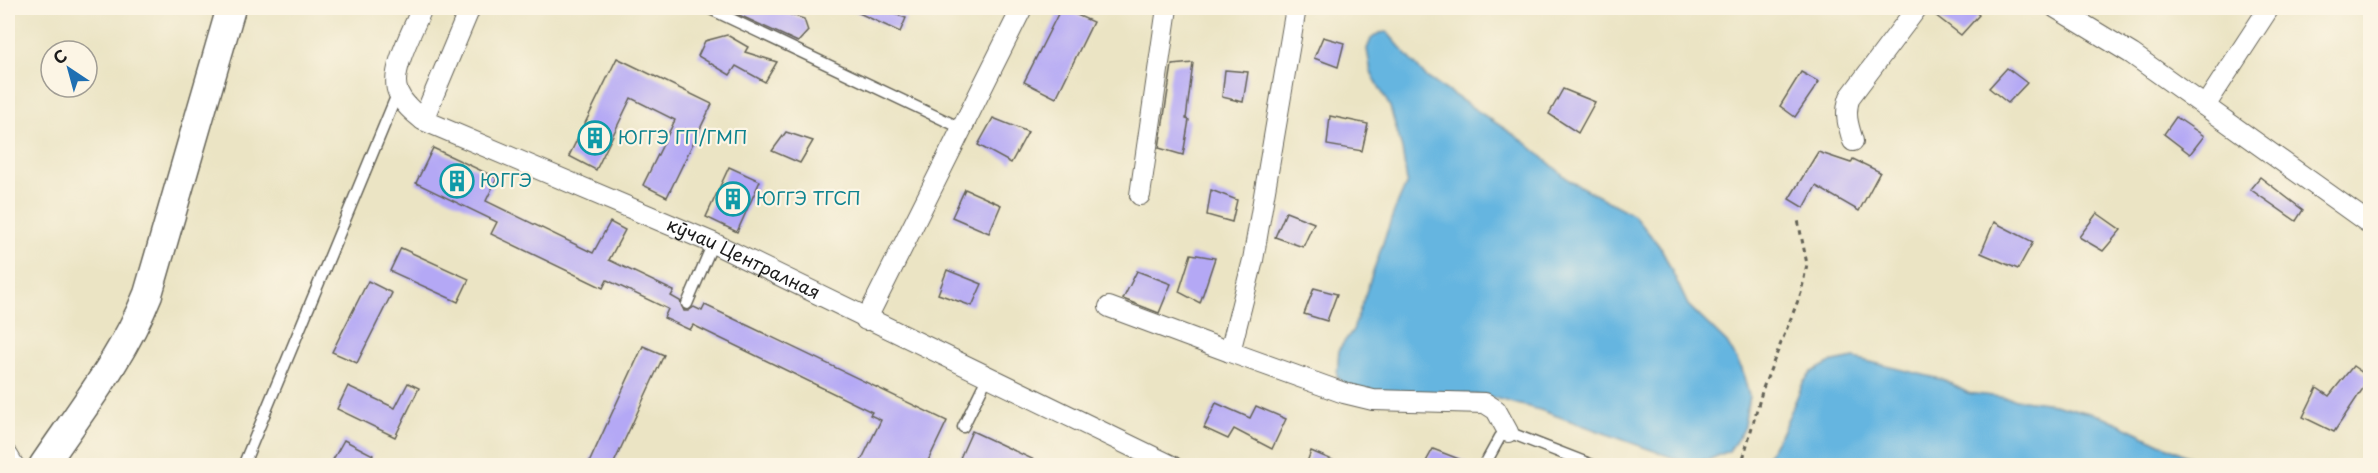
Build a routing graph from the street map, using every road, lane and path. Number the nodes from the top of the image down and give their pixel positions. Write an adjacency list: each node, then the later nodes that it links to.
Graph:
1 (231, 8): 29 (main road)
2 (422, 8): 11 (street)
3 (470, 8): 13 (street)
4 (708, 8): 14 (lane)
5 (1022, 8): 14 (street)
6 (1167, 8): 16 (street)
7 (1296, 8): 23 (street)
8 (1917, 8): 15 (street)
9 (2056, 8): 12 (street)
10 (2270, 8): 12 (street)
11 (398, 92): 13 (street, кӯчаи Централная); 30 (lane)
12 (2205, 106): 18 (street)
13 (423, 120): 19 (street, кӯчаи Централная)
14 (963, 129): 22 (street)
15 (1852, 141)
16 (1140, 195)
17 (1797, 220): 34 (path)
18 (2370, 224)
19 (713, 243): 20 (lane); 22 (street, кӯчаи Централная)
20 (687, 304)
21 (1109, 307): 23 (street)
22 (866, 320): 24 (street, кӯчаи Централная)
23 (1230, 352): 26 (street)
24 (987, 378): 25 (lane); 31 (street, кӯчаи Централная)
25 (963, 427)
26 (1508, 432): 32 (lane); 33 (lane)
27 (8, 456): 28 (street)
28 (14, 465)
29 (43, 465)
30 (243, 465)
31 (1172, 465)
32 (1484, 465)
33 (1595, 465)
34 (1740, 465)

